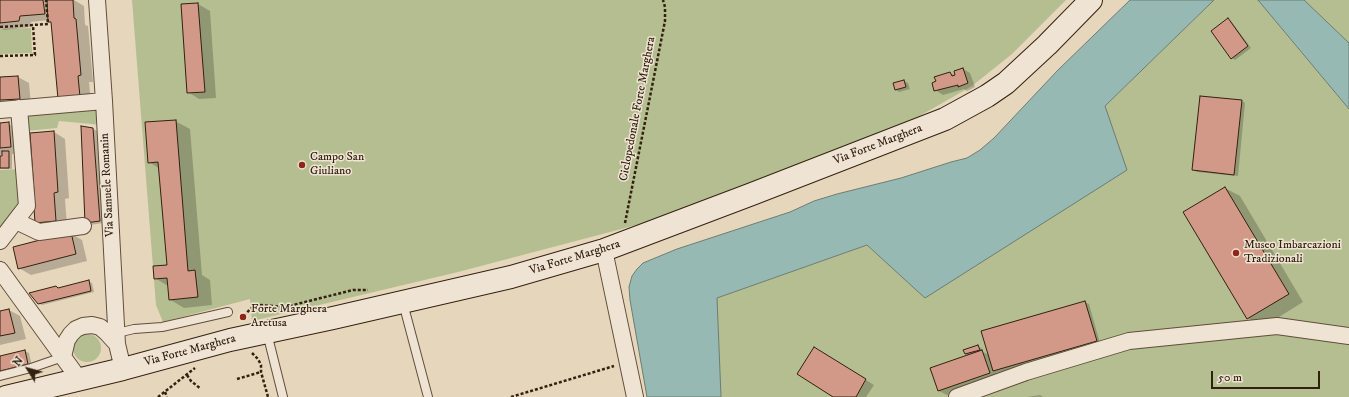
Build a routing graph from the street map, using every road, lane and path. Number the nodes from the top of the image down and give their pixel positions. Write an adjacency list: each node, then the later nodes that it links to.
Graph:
1 (46, 0): 5 (path)
2 (97, 0): 8 (street, Via Samuele Romanin)
3 (663, 0): 13 (path, Ciclopedonale Forte Marghera)
4 (1091, 0): 15 (street, Via Forte Marghera)
5 (33, 25): 6 (path); 7 (path)
6 (0, 27)
7 (0, 56)
8 (104, 101): 9 (street); 23 (street, Via Samuele Romanin)
9 (19, 108): 10 (street); 11 (street)
10 (0, 110)
11 (16, 221): 12 (street); 14 (street)
12 (83, 226)
13 (619, 226)
14 (0, 241)
15 (604, 250): 18 (street, Via Forte Marghera); 25 (street)
16 (0, 270): 24 (street)
17 (371, 290): 20 (path)
18 (403, 302): 21 (street, Via Forte Marghera); 41 (lane)
19 (228, 312): 23 (lane)
20 (240, 321)
21 (266, 333): 28 (street, Via Forte Marghera); 40 (lane)
22 (1349, 336): 44 (street)
23 (117, 339): 24 (street); 28 (street, Via Samuele Romanin)
24 (63, 357): 31 (lane); 32 (street)
25 (628, 362): 42 (path); 43 (street)
26 (261, 365): 29 (path)
27 (196, 367): 30 (path)
28 (123, 369): 32 (street, Via Forte Marghera)
29 (261, 372): 33 (path); 39 (path)
30 (188, 375): 34 (path); 35 (path)
31 (0, 376)
32 (79, 379): 36 (street, Via Forte Marghera)
33 (238, 380)
34 (201, 389)
35 (166, 392): 37 (path); 38 (path)
36 (6, 397)
37 (158, 397)
38 (167, 397)
39 (268, 397)
40 (283, 397)
41 (428, 397)
42 (511, 397)
43 (635, 397)
44 (957, 397)

